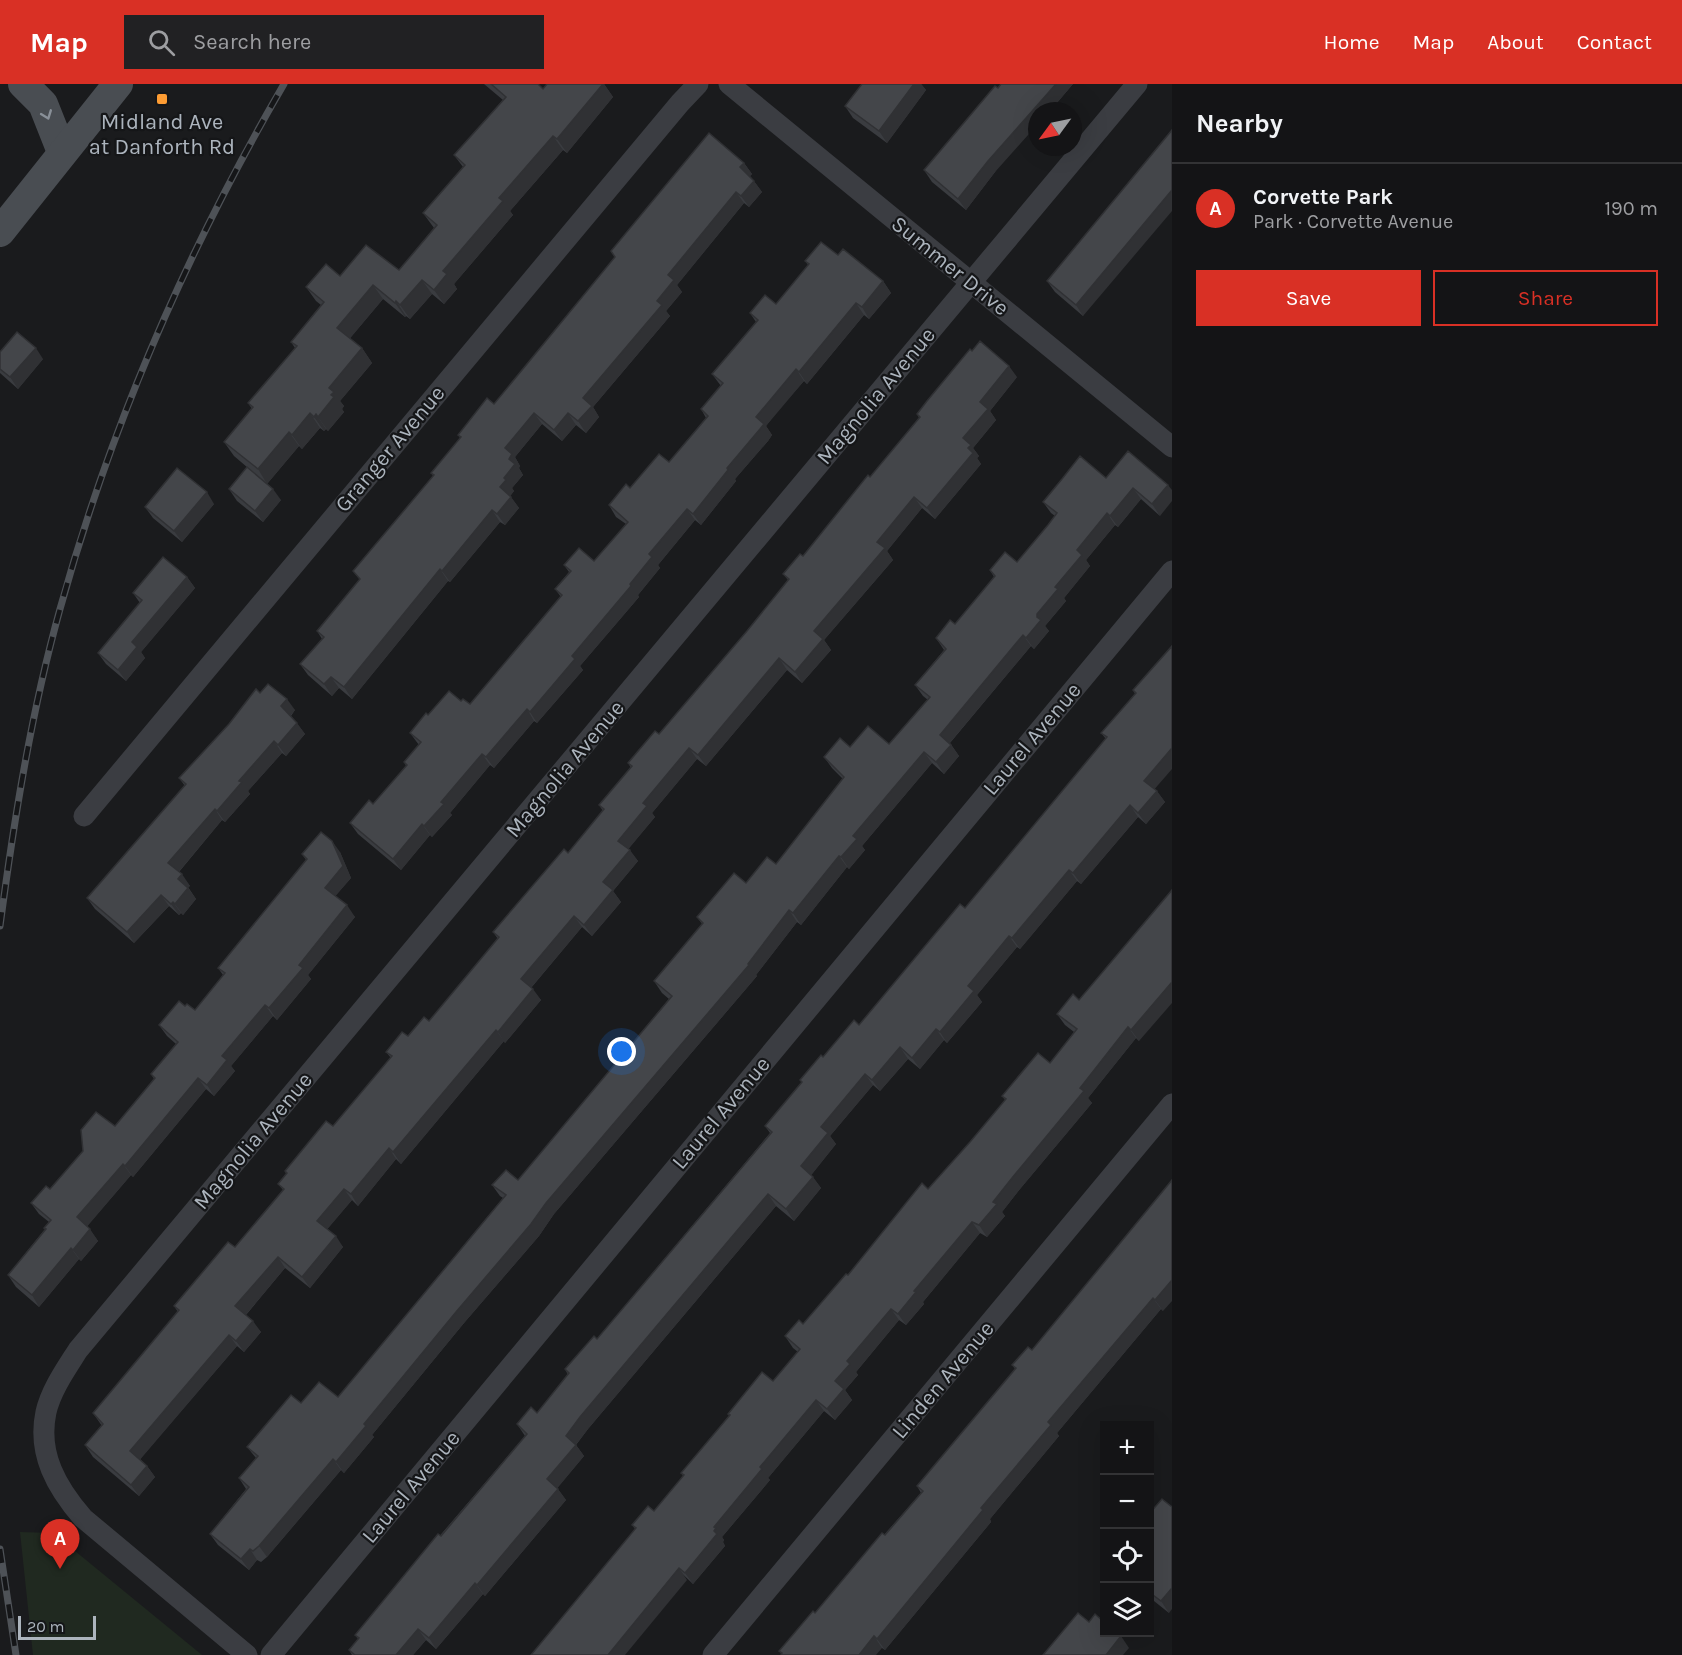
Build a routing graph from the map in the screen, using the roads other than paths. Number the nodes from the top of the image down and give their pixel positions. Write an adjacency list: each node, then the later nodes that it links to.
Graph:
1 (22, 84): 6 (main road, one-way to 6)
2 (117, 84): 6 (main road)
3 (698, 84): 11 (street, Granger Avenue)
4 (729, 84): 8 (street, Summer Drive)
5 (1137, 84): 8 (street, Magnolia Avenue)
6 (62, 152): 7 (main road)
7 (0, 232)
8 (971, 283): 9 (street, Summer Drive); 13 (street, Magnolia Avenue)
9 (1172, 447)
10 (1172, 571): 14 (street, Laurel Avenue)
11 (84, 816)
12 (1172, 1104): 15 (street, Linden Avenue)
13 (247, 1655)
14 (271, 1655)
15 (713, 1655)

